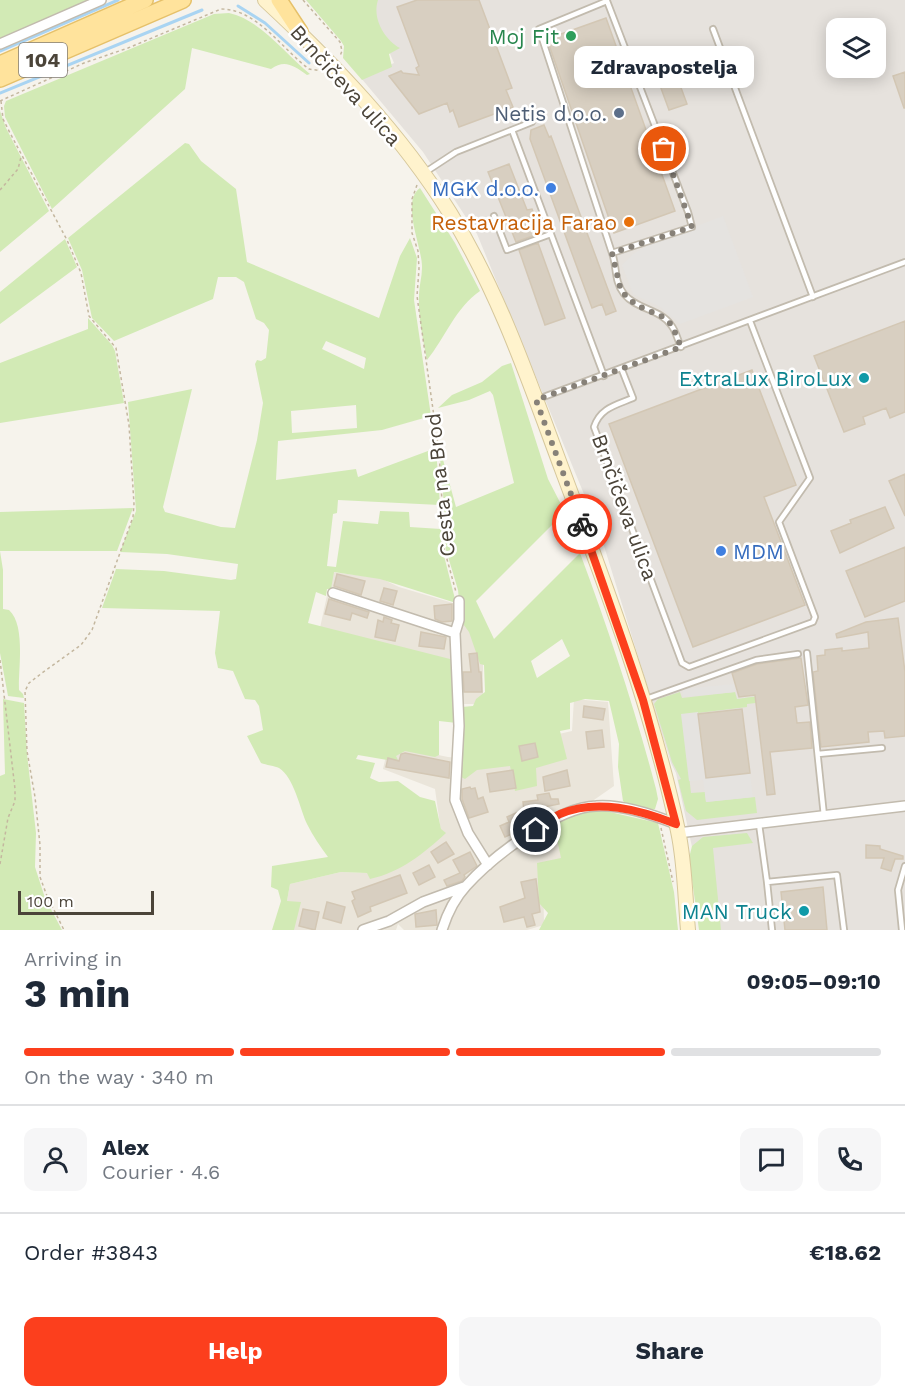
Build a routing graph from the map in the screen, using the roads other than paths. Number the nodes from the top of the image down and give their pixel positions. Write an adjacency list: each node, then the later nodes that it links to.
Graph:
1 (100, 0): 8 (street)
2 (145, 0): 9 (main road, 104)
3 (183, 0): 10 (main road, 104)
4 (265, 0): 7 (street, Brnčičeva ulica)
5 (279, 0): 7 (main road)
6 (713, 29): 18 (lane)
7 (300, 32): 13 (street, Brnčičeva ulica)
8 (0, 44)
9 (0, 64)
10 (0, 79)
11 (535, 116): 12 (lane)
12 (512, 130): 13 (lane); 15 (lane)
13 (423, 173): 23 (street, Brnčičeva ulica)
14 (494, 216): 15 (lane)
15 (551, 234): 22 (lane)
16 (612, 253): 16 (lane); 20 (lane)
17 (905, 262): 18 (lane)
18 (813, 297): 19 (lane)
19 (750, 321): 20 (lane); 21 (lane, Brnčičeva ulica)
20 (681, 347): 21 (lane)
21 (622, 370): 22 (lane)
22 (604, 376): 23 (lane)
23 (536, 400): 29 (street, Brnčičeva ulica)
24 (333, 593): 26 (street)
25 (459, 601): 26 (street)
26 (455, 633): 36 (street)
27 (798, 654): 29 (lane)
28 (807, 654): 31 (lane)
29 (643, 700): 35 (street, Brnčičeva ulica)
30 (882, 748): 31 (lane)
31 (818, 754): 33 (lane)
32 (905, 806): 33 (street)
33 (824, 816): 34 (street)
34 (759, 824): 35 (street); 38 (lane)
35 (677, 829): 36 (street); 42 (street, Brnčičeva ulica)
36 (488, 865): 39 (street)
37 (905, 866): 45 (lane)
38 (767, 882): 43 (lane); 44 (lane)
39 (464, 887): 40 (street); 41 (street)
40 (365, 930)
41 (442, 930)
42 (688, 930)
43 (772, 930)
44 (844, 930)
45 (902, 930)

